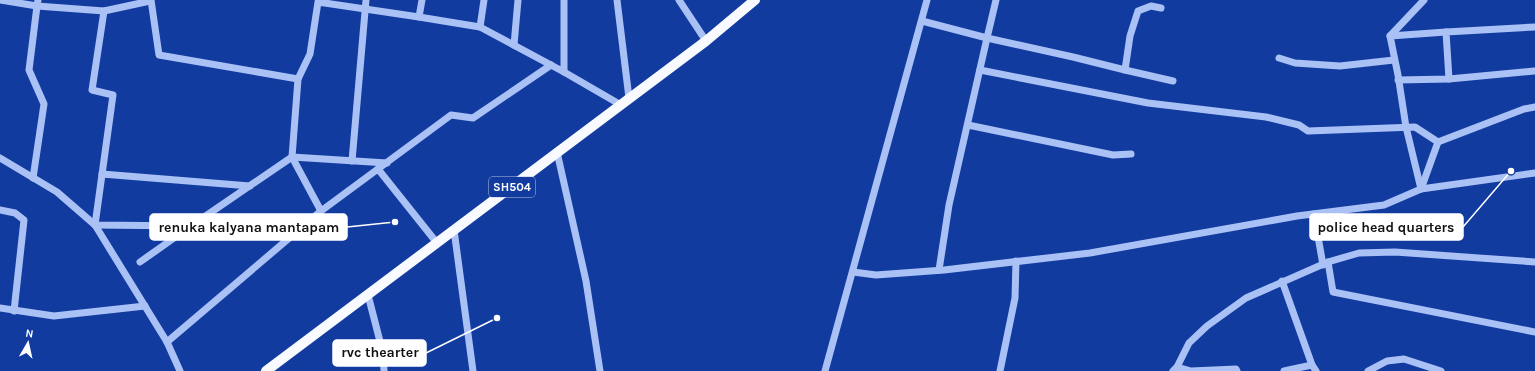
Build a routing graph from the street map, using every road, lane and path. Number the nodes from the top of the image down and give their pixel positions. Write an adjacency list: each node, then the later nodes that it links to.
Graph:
1 (0, 0): 15 (street)
2 (150, 0): 18 (street); 35 (street)
3 (366, 0): 17 (street)
4 (422, 0): 19 (street)
5 (484, 0): 21 (street)
6 (518, 0): 27 (street)
7 (564, 0): 34 (street)
8 (617, 0): 39 (street)
9 (679, 0): 26 (street)
10 (755, 0): 26 (main road, SH504)
11 (927, 0): 20 (street)
12 (996, 0): 25 (street)
13 (1424, 0): 24 (street)
14 (317, 1): 17 (street); 35 (street)
15 (37, 3): 18 (street); 54 (street)
16 (1161, 8): 32 (street)
17 (365, 9): 19 (street); 49 (street)
18 (104, 11): 53 (street)
19 (420, 17): 21 (street)
20 (922, 21): 25 (street); 69 (street)
21 (480, 28): 27 (street)
22 (1535, 28): 23 (street)
23 (1446, 32): 24 (street); 36 (street)
24 (1390, 36): 29 (street)
25 (987, 38): 31 (street); 32 (street)
26 (706, 41): 39 (main road, SH504)
27 (514, 45): 30 (street)
28 (1279, 58): 29 (street)
29 (1394, 60): 37 (street)
30 (551, 65): 34 (street); 50 (street)
31 (980, 70): 42 (street); 43 (street)
32 (1125, 70): 38 (street)
33 (1534, 70): 36 (street)
34 (564, 72): 40 (street)
35 (298, 79): 47 (street)
36 (1449, 79): 37 (street)
37 (1398, 80): 43 (street)
38 (1174, 81)
39 (629, 98): 40 (main road, SH504)
40 (620, 105): 45 (main road, SH504)
41 (1535, 107): 44 (street)
42 (968, 125): 46 (street); 68 (street)
43 (1406, 127): 44 (street); 56 (street)
44 (1438, 142): 56 (street)
45 (557, 152): 62 (main road, SH504); 83 (street)
46 (1131, 154)
47 (292, 157): 49 (street); 55 (street); 58 (street)
48 (0, 158): 54 (street)
49 (352, 161): 50 (street)
50 (386, 163): 51 (street)
51 (378, 169): 58 (street); 63 (street)
52 (1535, 173): 56 (street)
53 (102, 174): 55 (street); 60 (street)
54 (33, 178): 60 (street)
55 (250, 186): 61 (street)
56 (1421, 189): 59 (street)
57 (0, 210): 74 (street)
58 (321, 211): 76 (street)
59 (1314, 214): 64 (street); 67 (street)
60 (95, 225): 61 (street); 72 (street)
61 (191, 226): 65 (street)
62 (454, 230): 63 (main road, SH504); 82 (street)
63 (437, 242): 71 (main road, SH504)
64 (1016, 261): 68 (street); 85 (street)
65 (140, 262)
66 (1535, 262): 67 (street)
67 (1326, 264): 70 (street); 75 (street)
68 (939, 270): 69 (street)
69 (853, 272): 84 (street)
70 (1282, 281): 77 (street); 78 (street)
71 (368, 295): 80 (main road, SH504); 81 (street)
72 (145, 306): 74 (street); 76 (street)
73 (0, 308): 74 (street)
74 (14, 311)
75 (1535, 332)
76 (167, 342): 79 (street)
77 (1314, 368): 87 (street)
78 (1175, 369): 86 (street)
79 (180, 371)
80 (266, 371)
81 (384, 371)
82 (473, 371)
83 (600, 371)
84 (825, 371)
85 (1000, 371)
86 (1237, 371)
87 (1284, 371)
88 (1368, 371): 89 (street)
89 (1441, 371)

